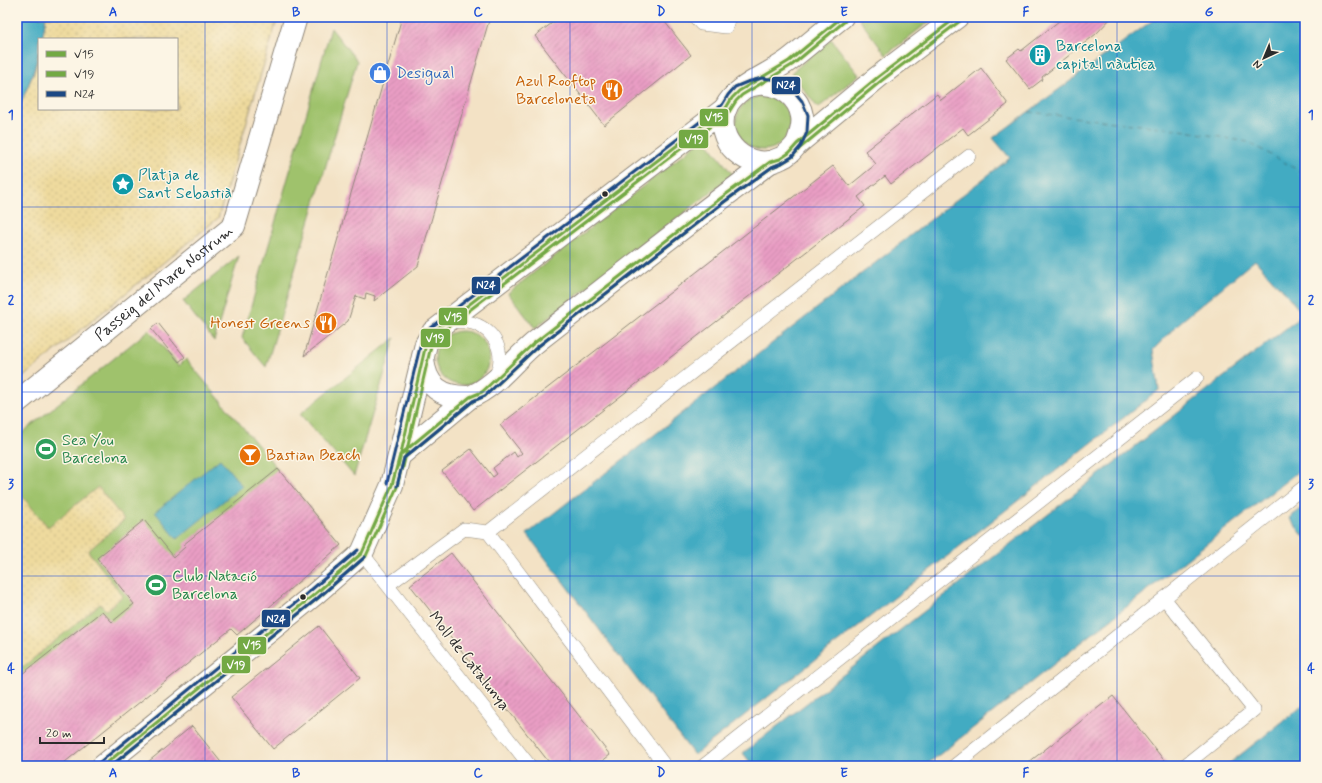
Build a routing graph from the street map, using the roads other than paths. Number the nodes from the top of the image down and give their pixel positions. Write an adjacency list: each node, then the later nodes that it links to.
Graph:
1 (296, 17): 16 (street, Passeig del Mare Nostrum)
2 (695, 17): 3 (lane)
3 (729, 17)
4 (842, 17): 6 (street)
5 (957, 17): 8 (street)
6 (749, 86): 7 (street); 8 (street)
7 (726, 108): 10 (street); 11 (street)
8 (797, 144): 10 (street)
9 (968, 156): 19 (lane)
10 (770, 162): 14 (street)
11 (445, 324): 12 (street); 14 (lane)
12 (423, 358): 15 (street); 17 (street)
13 (1197, 378): 26 (lane)
14 (493, 382): 15 (street)
15 (470, 397): 17 (street)
16 (17, 402)
17 (400, 455): 20 (street)
18 (1305, 486): 22 (lane)
19 (488, 532): 21 (lane); 25 (lane)
20 (362, 553): 21 (lane, Moll de Catalunya); 23 (street)
21 (385, 581): 24 (lane, Moll de Catalunya)
22 (1164, 598): 27 (lane); 28 (lane)
23 (103, 766)
24 (530, 766)
25 (665, 766)
26 (703, 766)
27 (954, 766)
28 (1184, 766)

